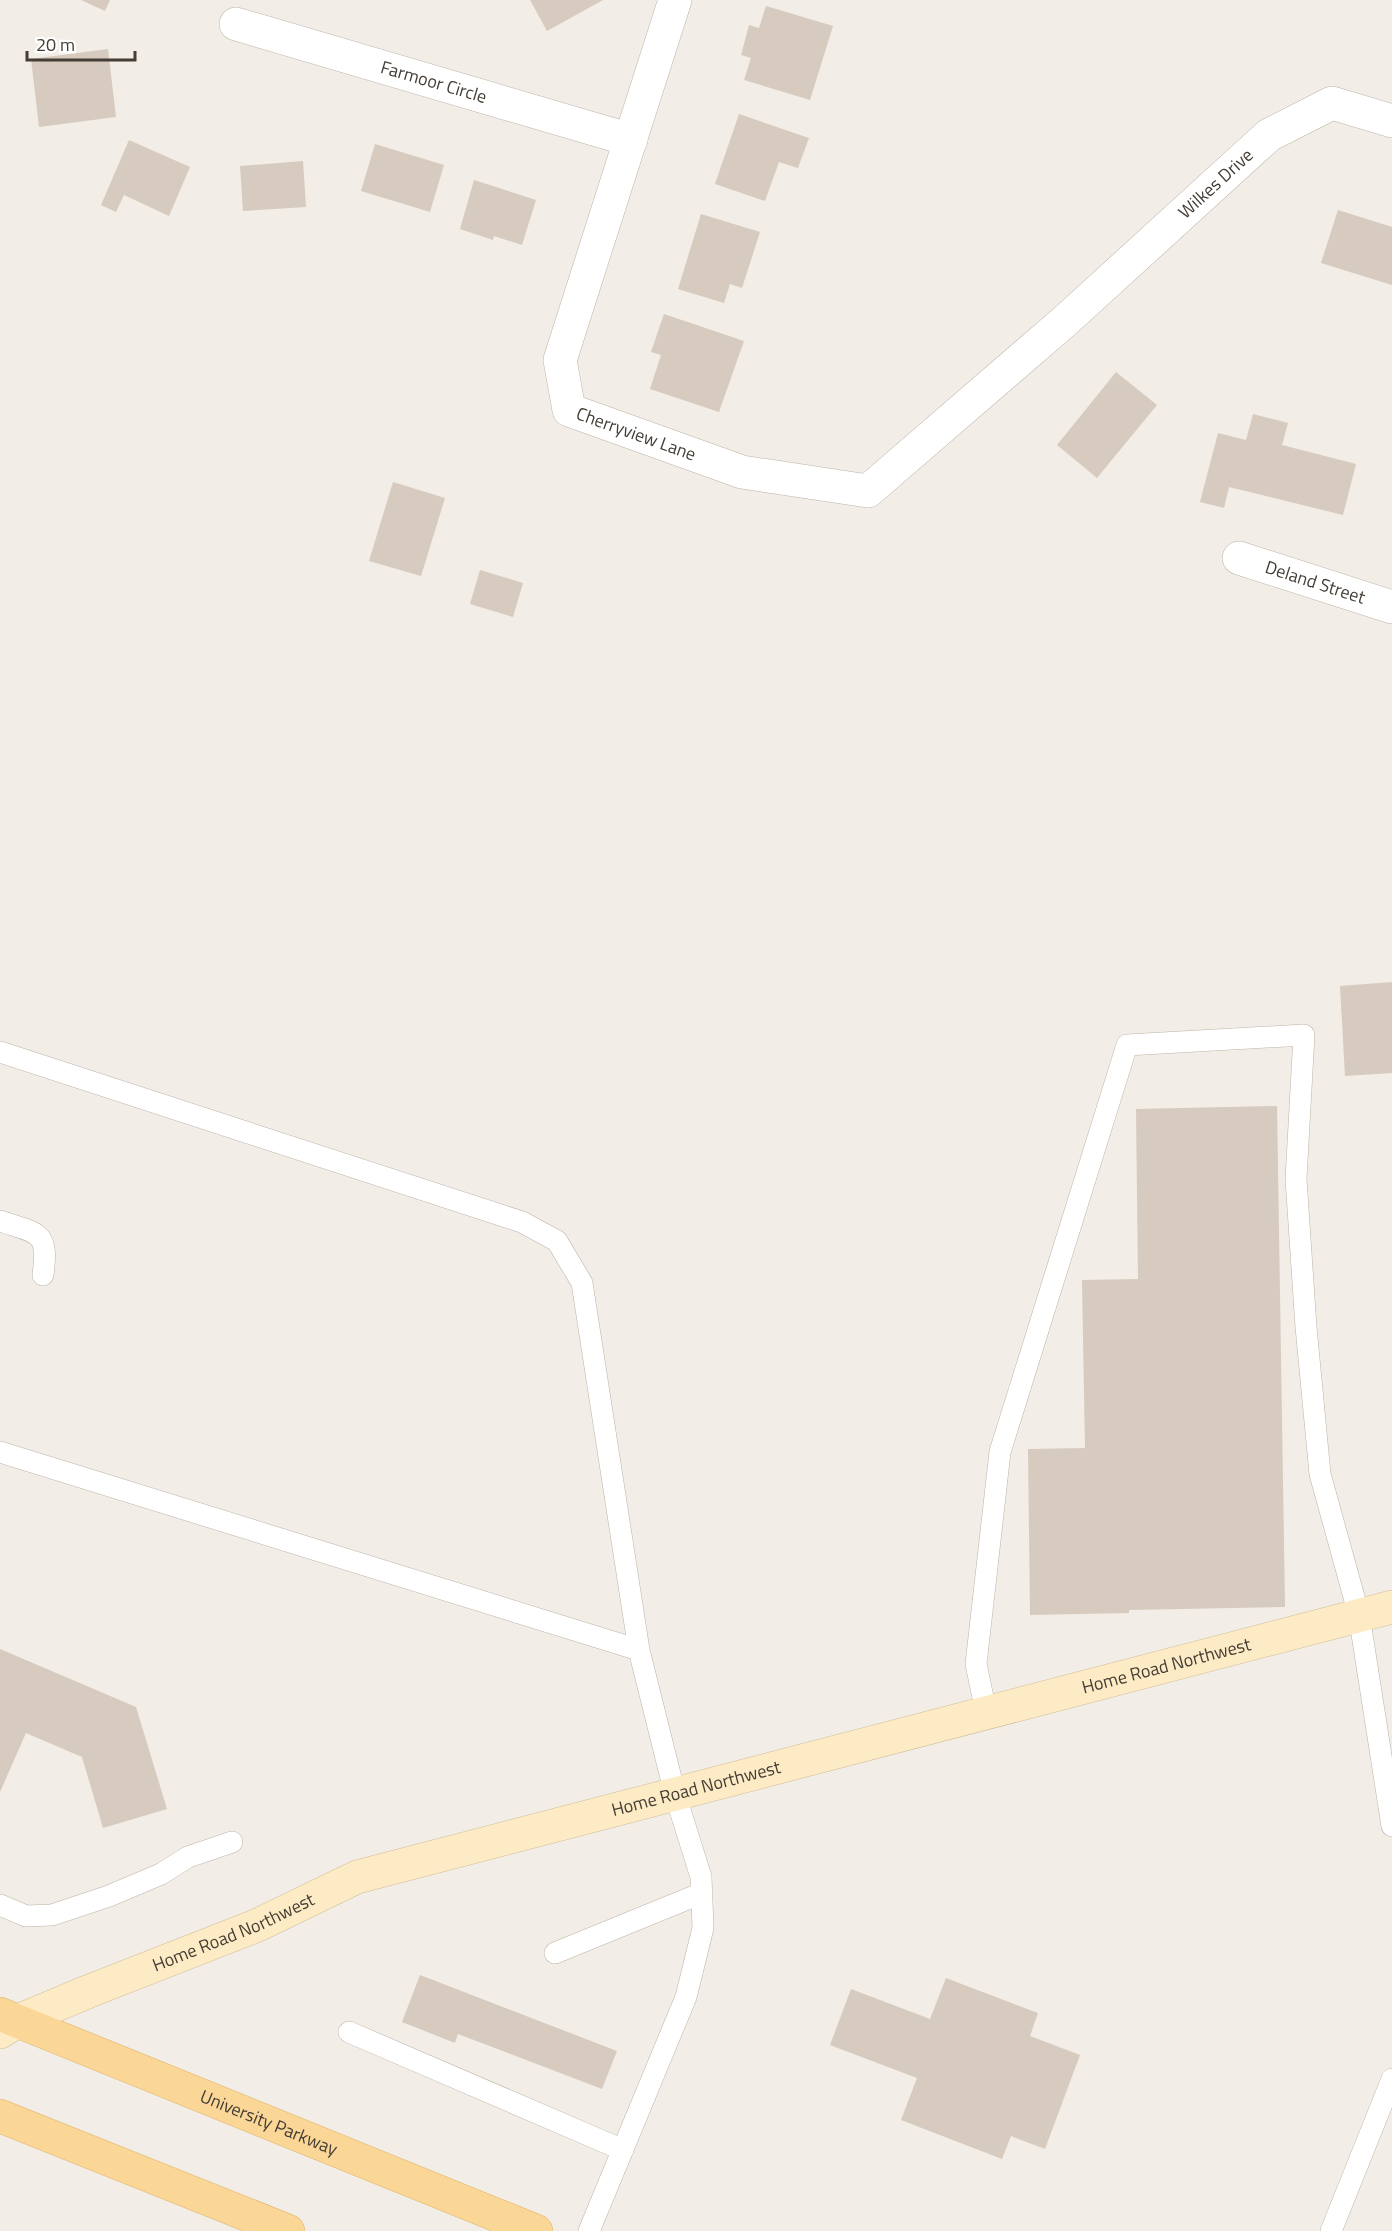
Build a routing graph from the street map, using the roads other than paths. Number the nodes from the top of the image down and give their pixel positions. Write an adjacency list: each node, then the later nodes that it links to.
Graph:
1 (675, 0): 4 (street, Cherryview Lane)
2 (236, 24): 4 (street, Farmoor Circle)
3 (1392, 121): 5 (street, Wilkes Drive)
4 (631, 140): 5 (street, Cherryview Lane)
5 (1065, 321)
6 (1239, 558): 7 (street, Deland Street)
7 (1392, 607)
8 (0, 1052): 14 (lane)
9 (0, 1221): 10 (lane)
10 (43, 1275)
11 (0, 1452): 14 (lane)
12 (1392, 1607): 13 (street, Home Road Northwest)
13 (1359, 1616): 15 (street, Home Road Northwest); 15 (lane); 17 (lane)
14 (639, 1650): 16 (lane)
15 (986, 1712): 16 (street, Home Road Northwest)
16 (675, 1794): 19 (lane); 22 (street, Home Road Northwest)
17 (1392, 1826)
18 (232, 1842): 20 (lane)
19 (702, 1893): 21 (lane); 26 (lane)
20 (0, 1905)
21 (555, 1953)
22 (5, 2022): 28 (main road, University Parkway)
23 (349, 2032): 26 (lane)
24 (1392, 2079): 30 (lane)
25 (0, 2116): 27 (main road)
26 (623, 2150): 29 (lane)
27 (288, 2231)
28 (536, 2231)
29 (589, 2231)
30 (1331, 2231)

